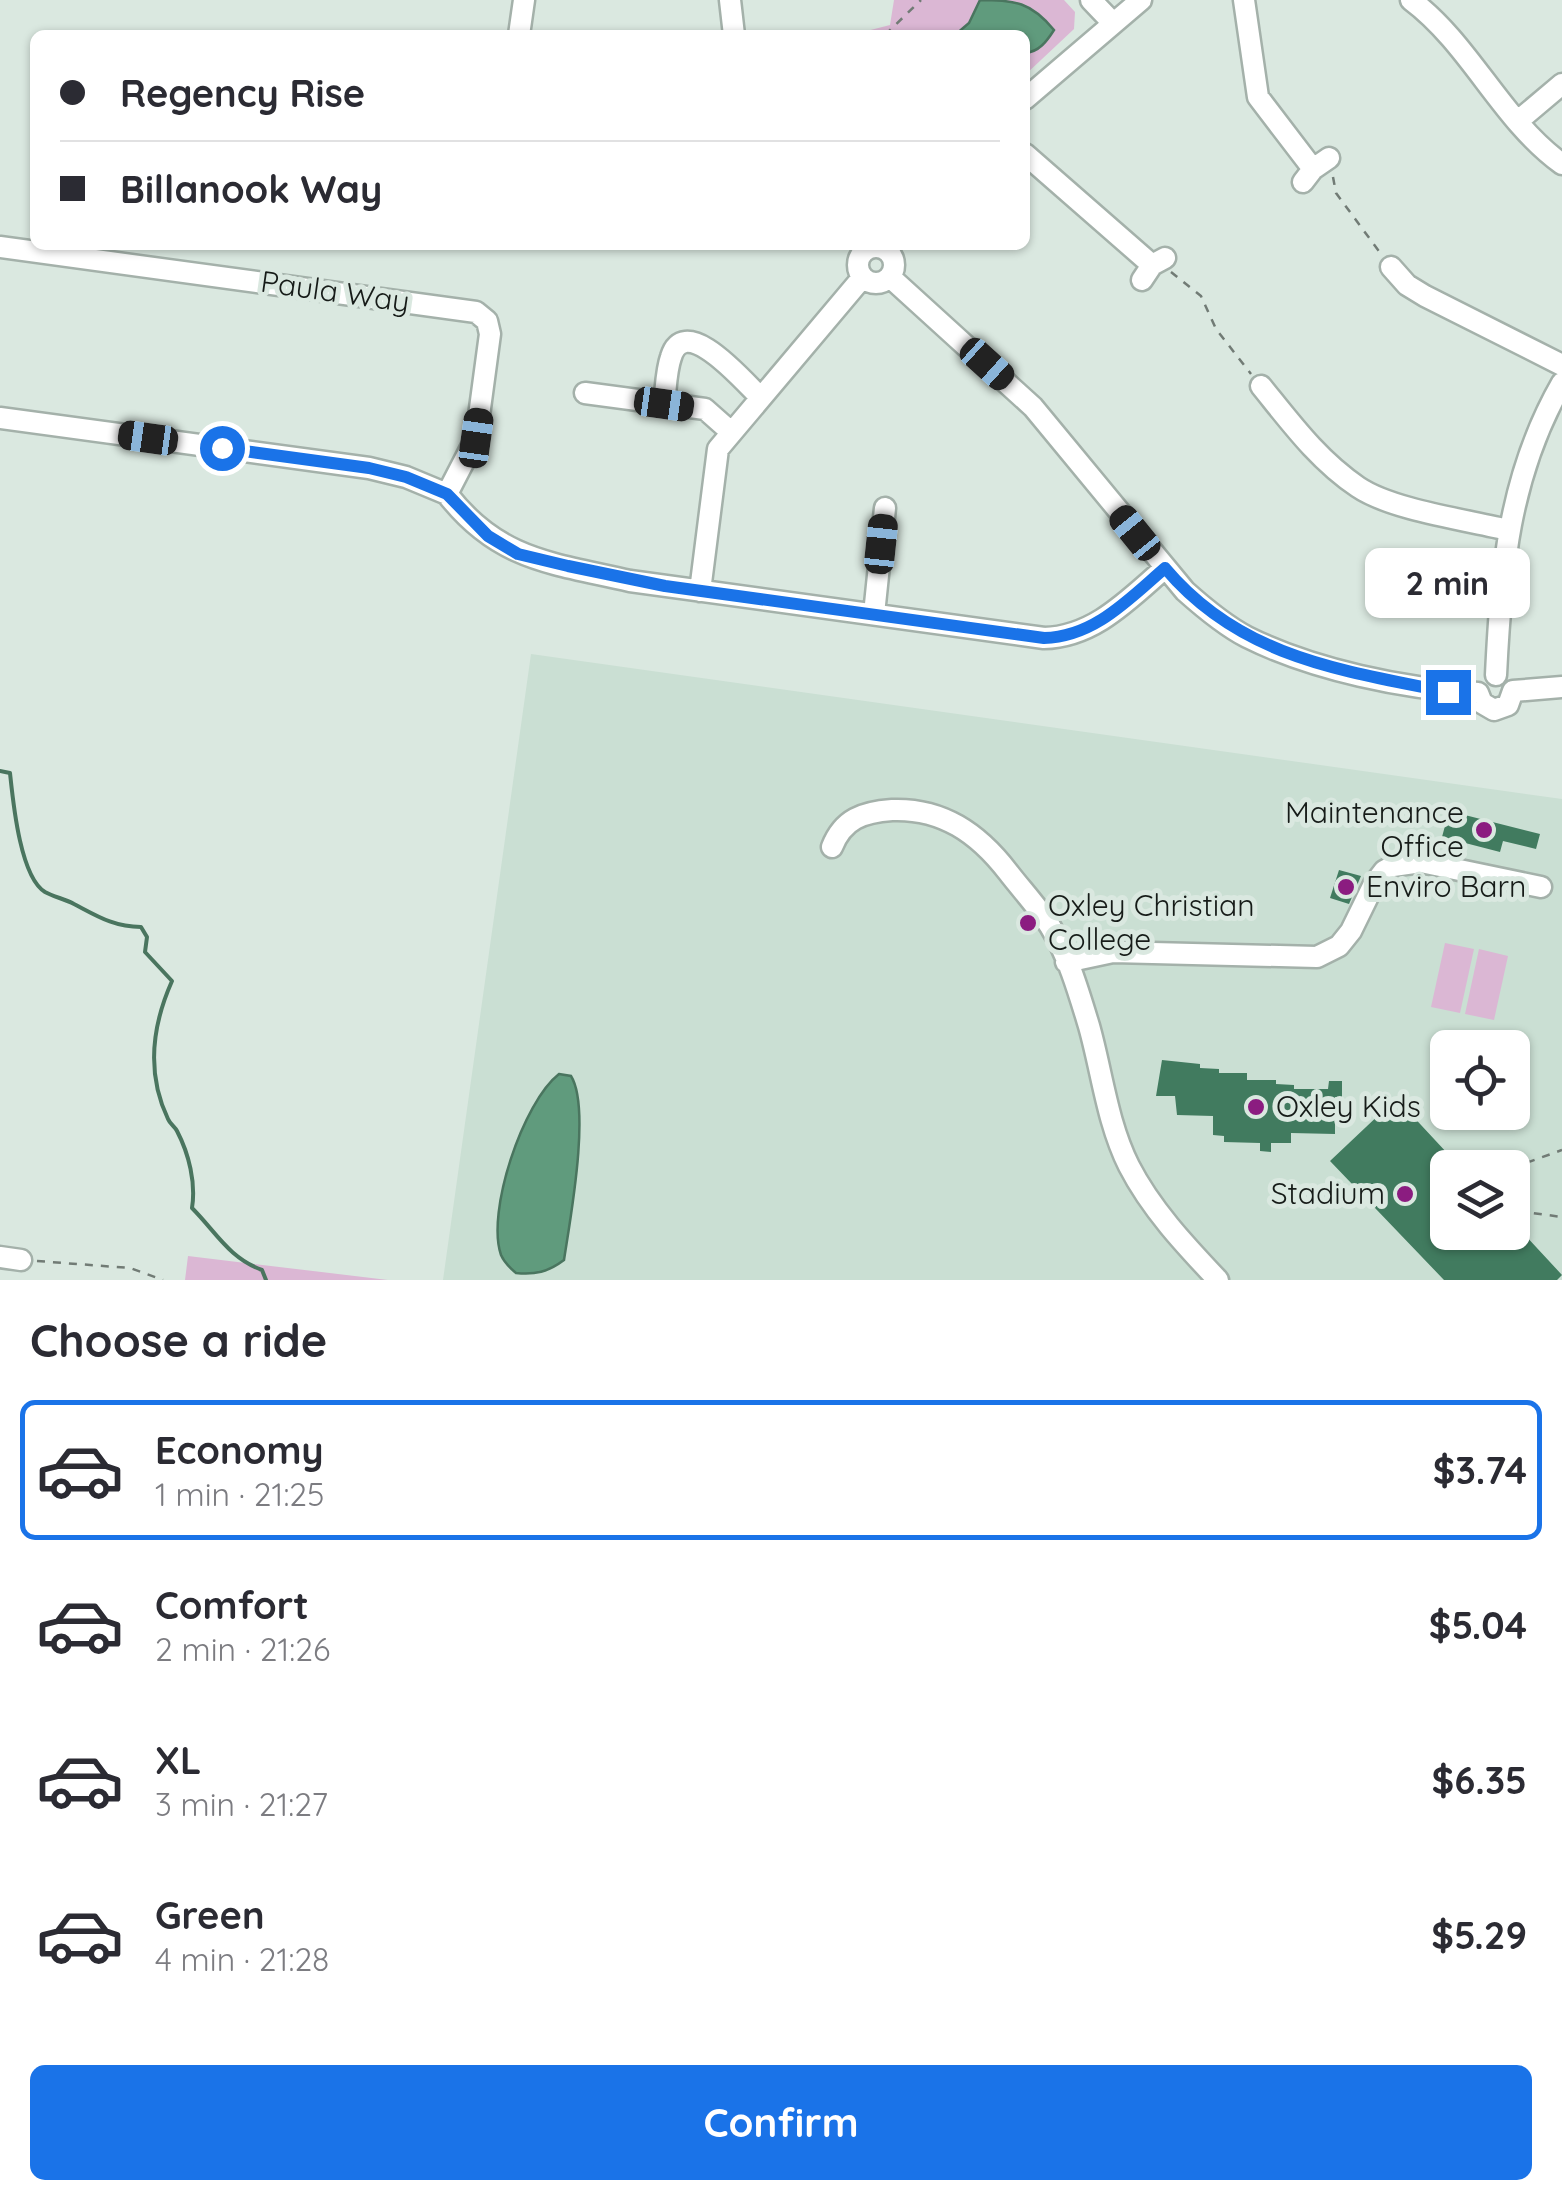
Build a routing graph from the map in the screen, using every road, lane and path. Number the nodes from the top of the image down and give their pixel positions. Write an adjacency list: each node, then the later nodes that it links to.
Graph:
1 (524, 0): 9 (street)
2 (730, 0): 10 (street)
3 (921, 0): 11 (path)
4 (1091, 0): 8 (street)
5 (1141, 0): 8 (street)
6 (1244, 0): 17 (street)
7 (1413, 0): 14 (street)
8 (1112, 22): 13 (street)
9 (520, 30)
10 (733, 30)
11 (890, 30)
12 (1562, 84): 14 (street)
13 (1030, 95)
14 (1518, 120): 16 (street)
15 (1030, 158): 21 (street)
16 (1562, 164)
17 (1317, 168): 22 (path)
18 (0, 247): 33 (street, Paula Way)
19 (860, 250): 24 (street)
20 (890, 250): 23 (street)
21 (1154, 266): 27 (path)
22 (1391, 267): 25 (street)
23 (890, 276): 24 (street); 36 (street)
24 (862, 278): 29 (street)
25 (1562, 365)
26 (1562, 383): 35 (street)
27 (1261, 386): 35 (street)
28 (585, 394): 30 (street)
29 (761, 398): 30 (street); 32 (street)
30 (664, 404): 32 (street)
31 (0, 418): 33 (street)
32 (731, 432): 37 (street)
33 (447, 494): 37 (street)
34 (884, 508): 38 (street)
35 (1508, 530): 39 (street)
36 (1165, 568): 38 (street); 42 (street)
37 (700, 591): 38 (street)
38 (874, 614)
39 (1496, 674): 41 (street); 42 (street)
40 (1562, 687): 41 (street)
41 (1513, 691): 42 (street)
42 (1478, 694)
43 (832, 847): 45 (street)
44 (1541, 887): 45 (street)
45 (1066, 962): 52 (street)
46 (1562, 1150): 47 (path)
47 (1530, 1162)
48 (1530, 1212): 49 (path)
49 (1562, 1216)
50 (10, 1258): 51 (path)
51 (163, 1280)
52 (1218, 1280)

